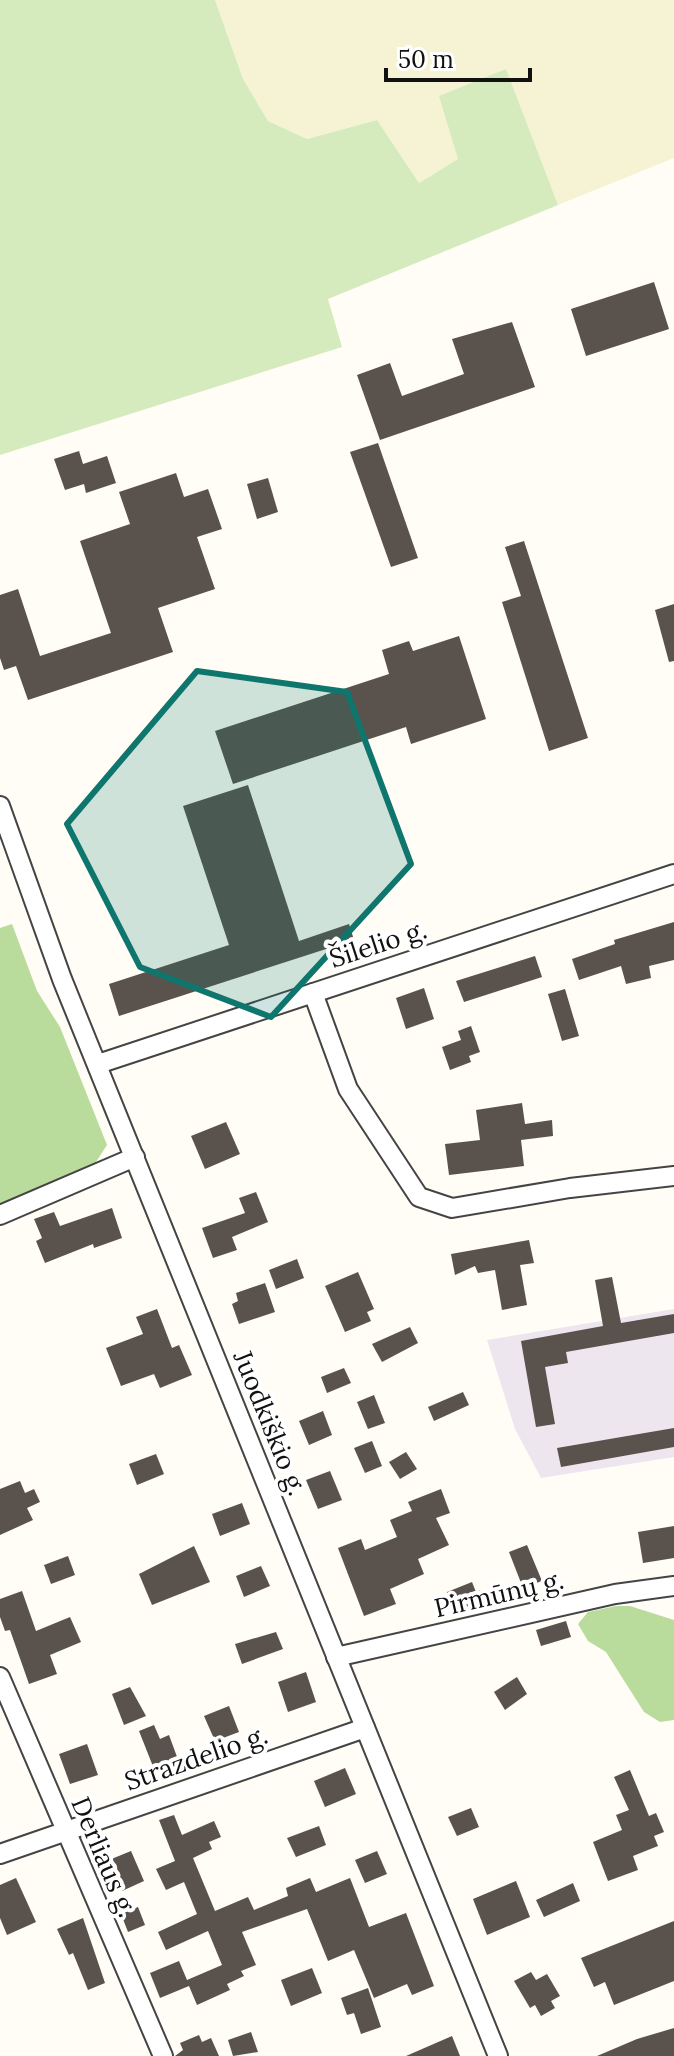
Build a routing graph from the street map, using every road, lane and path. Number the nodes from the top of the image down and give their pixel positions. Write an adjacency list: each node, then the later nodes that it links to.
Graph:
1 (0, 806): 4 (street, Juodkiškio g.)
2 (674, 874): 3 (street, Šilelio g.)
3 (313, 993): 4 (street, Šilelio g.); 6 (street)
4 (98, 1064): 5 (street, Juodkiškio g.)
5 (135, 1157): 7 (street); 9 (street, Juodkiškio g.)
6 (674, 1176)
7 (0, 1215)
8 (674, 1586): 9 (street, Pirmūnų g.)
9 (336, 1657): 11 (street, Juodkiškio g.)
10 (0, 1677): 12 (street, Derliaus g.)
11 (365, 1728): 12 (street, Strazdelio g.); 15 (street, Juodkiškio g.)
12 (64, 1832): 13 (street, Strazdelio g.); 14 (street, Derliaus g.)
13 (0, 1854)
14 (163, 2056)
15 (498, 2056)

